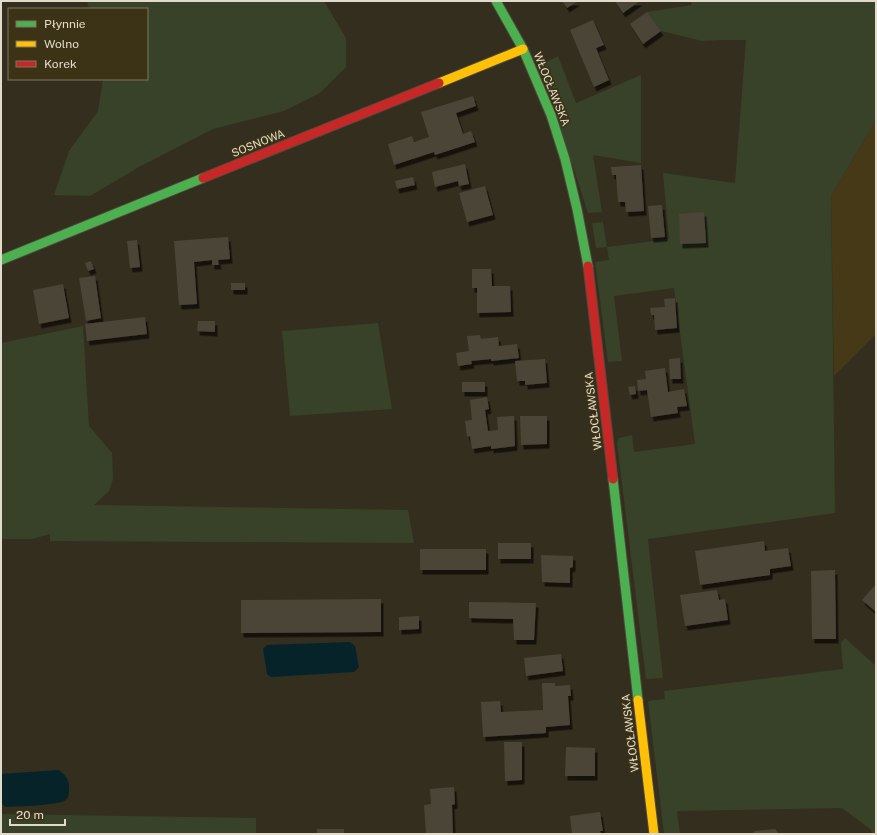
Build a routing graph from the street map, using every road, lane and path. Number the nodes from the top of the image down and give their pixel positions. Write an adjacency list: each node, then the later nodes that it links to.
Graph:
1 (496, 1): 2 (main road, WŁOCŁAWSKA)
2 (523, 49): 3 (main road, SOSNOWA); 4 (main road, WŁOCŁAWSKA)
3 (1, 260)
4 (654, 834)

